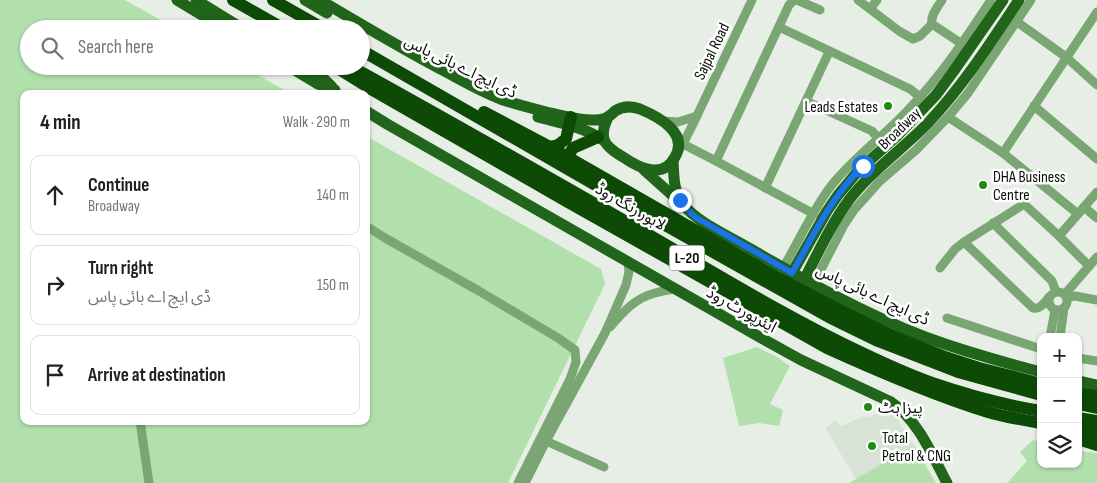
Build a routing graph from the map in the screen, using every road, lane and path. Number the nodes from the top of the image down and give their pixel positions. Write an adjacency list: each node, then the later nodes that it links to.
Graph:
1 (177, 0): 20 (main road)
2 (196, 0): 21 (main road)
3 (233, 0): 19 (highway)
4 (273, 0): 23 (highway)
5 (305, 0): 24 (main road)
6 (320, 0): 25 (main road)
7 (752, 0): 47 (street, Sajpal Road)
8 (797, 0): 17 (street); 28 (street)
9 (858, 0): 16 (street)
10 (877, 0): 16 (street)
11 (942, 0): 27 (street)
12 (991, 0): 31 (street)
13 (1003, 0): 53 (main road, Broadway)
14 (1019, 0): 59 (main road, Broadway)
15 (1031, 0): 26 (street)
16 (870, 9): 27 (street)
17 (820, 10)
18 (1097, 12): 34 (street)
19 (266, 18): 22 (highway)
20 (210, 20)
21 (228, 20)
22 (269, 20)
23 (308, 20)
24 (339, 20)
25 (354, 20)
26 (1017, 22): 34 (street); 49 (street)
27 (932, 24): 31 (street)
28 (779, 27): 32 (street); 60 (street)
29 (370, 30): 50 (main road)
30 (370, 38): 50 (main road, ڈی ایچ اے بائی پاس)
31 (962, 44): 43 (street)
32 (828, 52): 43 (street); 44 (street)
33 (370, 55): 35 (highway, لاہور رنگ روڈ / L-20)
34 (1066, 57): 40 (street); 45 (street)
35 (384, 63): 54 (highway); 93 (highway, لاہور رنگ روڈ / L-20)
36 (303, 75): 41 (main road)
37 (319, 75): 42 (main road)
38 (349, 75): 99 (highway)
39 (366, 75): 98 (highway, لاہور رنگ روڈ / L-20)
40 (1097, 85)
41 (333, 90)
42 (336, 90)
43 (920, 98): 53 (street)
44 (806, 101): 53 (street); 62 (street)
45 (1034, 106): 56 (street); 58 (street)
46 (370, 113): 73 (main road, ایئرپورٹ روڈ)
47 (697, 116): 51 (street); 55 (street, Sajpal Road)
48 (608, 117): 50 (main road); 51 (main road); 52 (main road)
49 (948, 117): 56 (street); 59 (street)
50 (570, 121): 52 (main road, ڈی ایچ اے بائی پاس); 54 (highway)
51 (662, 121): 55 (main road)
52 (602, 139): 57 (highway); 61 (main road)
53 (882, 142): 59 (street); 66 (street); 76 (main road, Broadway)
54 (550, 147): 57 (highway)
55 (678, 152): 60 (street); 61 (main road); 64 (main road)
56 (1003, 153): 65 (street)
57 (570, 158): 91 (highway)
58 (1097, 159)
59 (896, 160): 77 (main road, Broadway)
60 (716, 161): 62 (street)
61 (641, 168): 64 (main road, ڈی ایچ اے بائی پاس)
62 (766, 188): 66 (street)
63 (1097, 192): 65 (street)
64 (680, 200): 76 (main road, ڈی ایچ اے بائی پاس)
65 (1081, 210): 67 (street); 70 (street)
66 (814, 214): 76 (street)
67 (1097, 218)
68 (993, 223): 70 (street); 71 (street); 79 (street)
69 (370, 229): 112 (street)
70 (1059, 236): 74 (street)
71 (964, 242): 75 (street); 79 (street)
72 (1097, 257): 74 (street)
73 (628, 262): 78 (main road, ایئرپورٹ روڈ); 83 (street)
74 (1089, 266): 79 (street)
75 (940, 268)
76 (788, 270): 77 (main road, ڈی ایچ اے بائی پاس)
77 (808, 282): 89 (main road, ڈی ایچ اے بائی پاس)
78 (675, 289): 83 (street); 114 (main road, ایئرپورٹ روڈ)
79 (1059, 295): 80 (street); 81 (street); 81 (street)
80 (1097, 300)
81 (1059, 309): 84 (street); 85 (street)
82 (947, 318): 86 (street)
83 (605, 333): 107 (street)
84 (1051, 333)
85 (1060, 333)
86 (1037, 348)
87 (1082, 359): 88 (street)
88 (1097, 361)
89 (1037, 371)
90 (1082, 382): 92 (main road)
91 (1037, 383)
92 (1097, 385)
93 (1037, 394)
94 (1082, 394): 95 (highway)
95 (1097, 396)
96 (1082, 405): 97 (highway)
97 (1097, 408)
98 (1037, 410)
99 (1013, 418): 102 (highway); 104 (highway)
100 (1082, 419): 101 (highway)
101 (1097, 421)
102 (1037, 422)
103 (141, 425): 111 (street)
104 (1037, 426)
105 (1082, 430): 106 (highway)
106 (1097, 433)
107 (546, 440): 110 (street); 113 (street)
108 (1082, 440): 109 (highway)
109 (1097, 446)
110 (604, 467)
111 (149, 483)
112 (518, 483)
113 (525, 483)
114 (947, 483)

